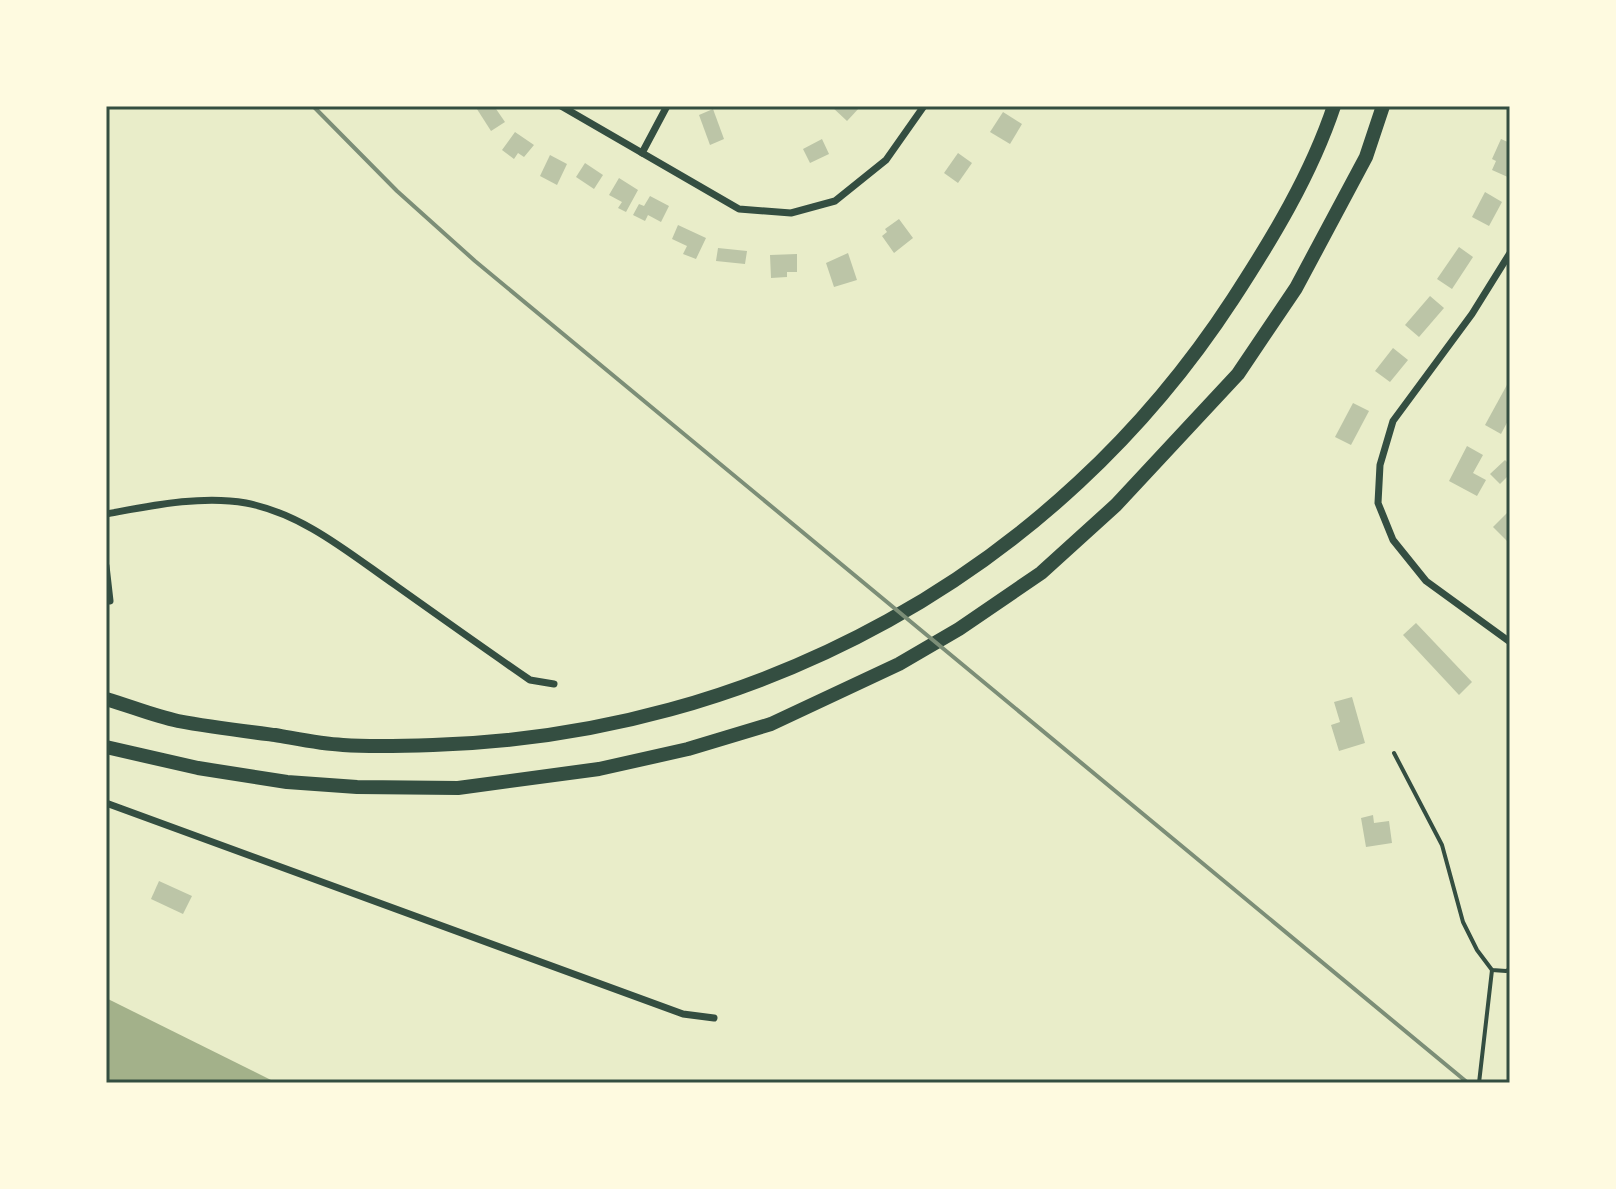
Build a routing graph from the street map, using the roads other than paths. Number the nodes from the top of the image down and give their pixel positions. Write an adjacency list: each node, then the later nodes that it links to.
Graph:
1 (561, 106): 6 (street)
2 (667, 106): 6 (street)
3 (924, 106): 6 (street)
4 (1334, 106): 13 (highway)
5 (1383, 106): 14 (highway)
6 (642, 153)
7 (1510, 253): 11 (street)
8 (106, 514): 12 (street)
9 (106, 566): 10 (street)
10 (110, 601)
11 (1510, 642)
12 (554, 684)
13 (106, 699)
14 (106, 747)
15 (1394, 753): 18 (lane)
16 (106, 803): 19 (street)
17 (1510, 969): 18 (lane)
18 (1492, 970): 20 (lane)
19 (714, 1018)
20 (1479, 1083)

